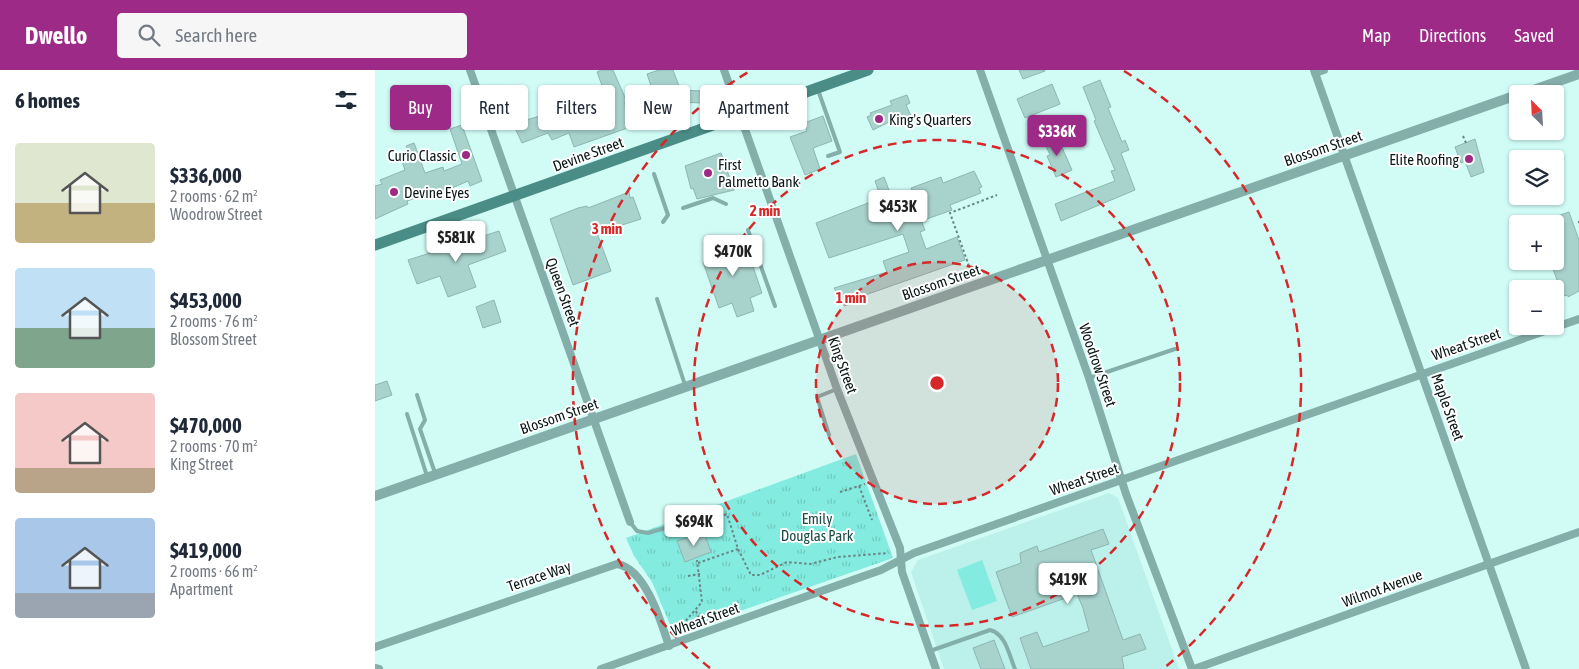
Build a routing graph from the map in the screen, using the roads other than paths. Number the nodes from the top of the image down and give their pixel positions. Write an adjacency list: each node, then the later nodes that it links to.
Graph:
1 (470, 70): 18 (street, Queen Street)
2 (724, 70): 8 (street, King Street)
3 (868, 70): 10 (main road, Devine Street)
4 (980, 70): 24 (street, Woodrow Street)
5 (1324, 70): 6 (street)
6 (1314, 72): 16 (street, Maple Street)
7 (1579, 74): 9 (street)
8 (729, 85)
9 (1548, 85)
10 (817, 88): 11 (main road, Devine Street); 15 (lane)
11 (807, 92)
12 (1509, 99): 16 (street, Blossom Street)
13 (700, 130): 18 (main road, Devine Street)
14 (745, 130): 28 (street, King Street)
15 (828, 156)
16 (1344, 156): 24 (street, Blossom Street); 30 (street, Maple Street)
17 (654, 174): 21 (lane)
18 (514, 196): 23 (main road, Devine Street); 36 (street, Queen Street)
19 (726, 204): 20 (lane)
20 (683, 208)
21 (663, 222)
22 (748, 230): 26 (lane)
23 (375, 246)
24 (1047, 260): 28 (street, Blossom Street); 31 (street, Woodrow Street)
25 (657, 300): 32 (lane)
26 (775, 306)
27 (1579, 319): 30 (street, Wheat Street)
28 (820, 340): 32 (street, Blossom Street); 33 (street, King Street)
29 (1175, 349): 31 (lane)
30 (1421, 374): 39 (street, Wheat Street); 45 (street, Maple Street)
31 (1089, 378): 39 (street, Woodrow Street)
32 (686, 387): 36 (street, Blossom Street)
33 (837, 389): 37 (lane); 44 (street, King Street)
34 (417, 395): 38 (lane)
35 (407, 414): 38 (lane)
36 (593, 420): 38 (street, Blossom Street); 42 (street, Queen Street)
37 (829, 435)
38 (432, 476): 40 (street, Blossom Street)
39 (1121, 480): 44 (street, Wheat Street); 55 (street, Woodrow Street)
40 (375, 496)
41 (699, 520): 42 (lane)
42 (630, 522)
43 (1579, 532): 45 (street, Wilmot Avenue)
44 (901, 561): 46 (street, Wheat Street); 48 (street, King Street)
45 (1489, 564): 55 (street, Wilmot Avenue); 56 (street, Maple Street)
46 (669, 646): 47 (street, Terrace Way); 49 (street, Wheat Street)
47 (375, 647)
48 (929, 651): 53 (street, King Street); 54 (lane)
49 (618, 666): 52 (street, Wheat Street)
50 (375, 668): 51 (street)
51 (379, 669)
52 (601, 669)
53 (935, 669)
54 (1015, 669)
55 (1193, 669)
56 (1526, 669)

